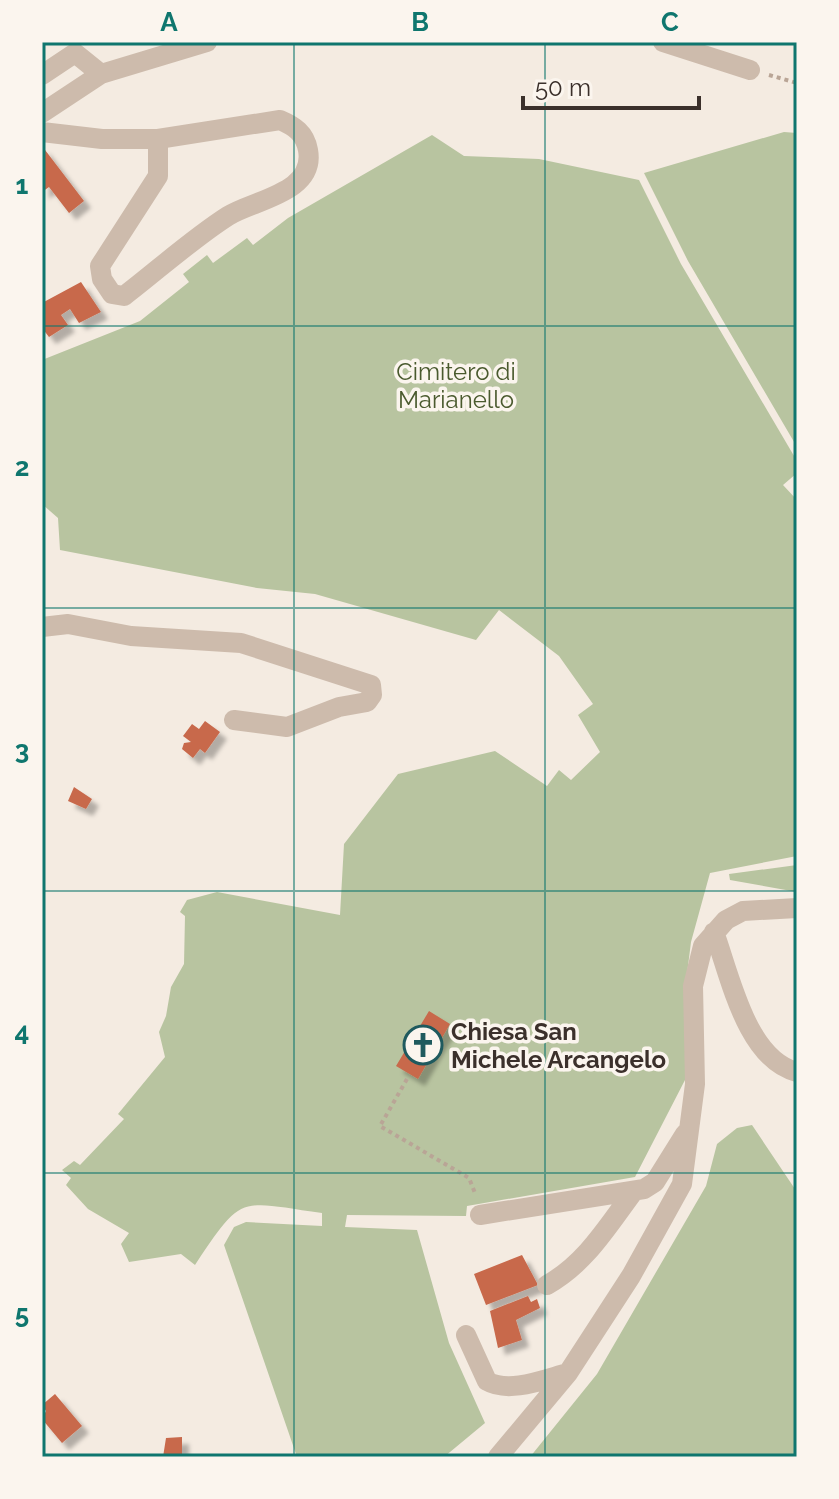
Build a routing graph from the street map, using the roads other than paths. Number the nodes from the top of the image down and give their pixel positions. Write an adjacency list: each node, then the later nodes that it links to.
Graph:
1 (207, 42): 4 (street)
2 (663, 42): 3 (street)
3 (750, 70)
4 (101, 74): 5 (street); 6 (street)
5 (42, 75)
6 (42, 113)
7 (42, 132): 8 (street)
8 (158, 139): 8 (street)
9 (42, 627): 10 (street)
10 (234, 720)
11 (797, 908): 12 (street)
12 (714, 932): 13 (street); 14 (street)
13 (797, 1072)
14 (689, 1127): 15 (street); 19 (street)
15 (634, 1191): 16 (street); 17 (street)
16 (480, 1215)
17 (547, 1285)
18 (466, 1335): 19 (street)
19 (568, 1373): 20 (street)
20 (498, 1457)

